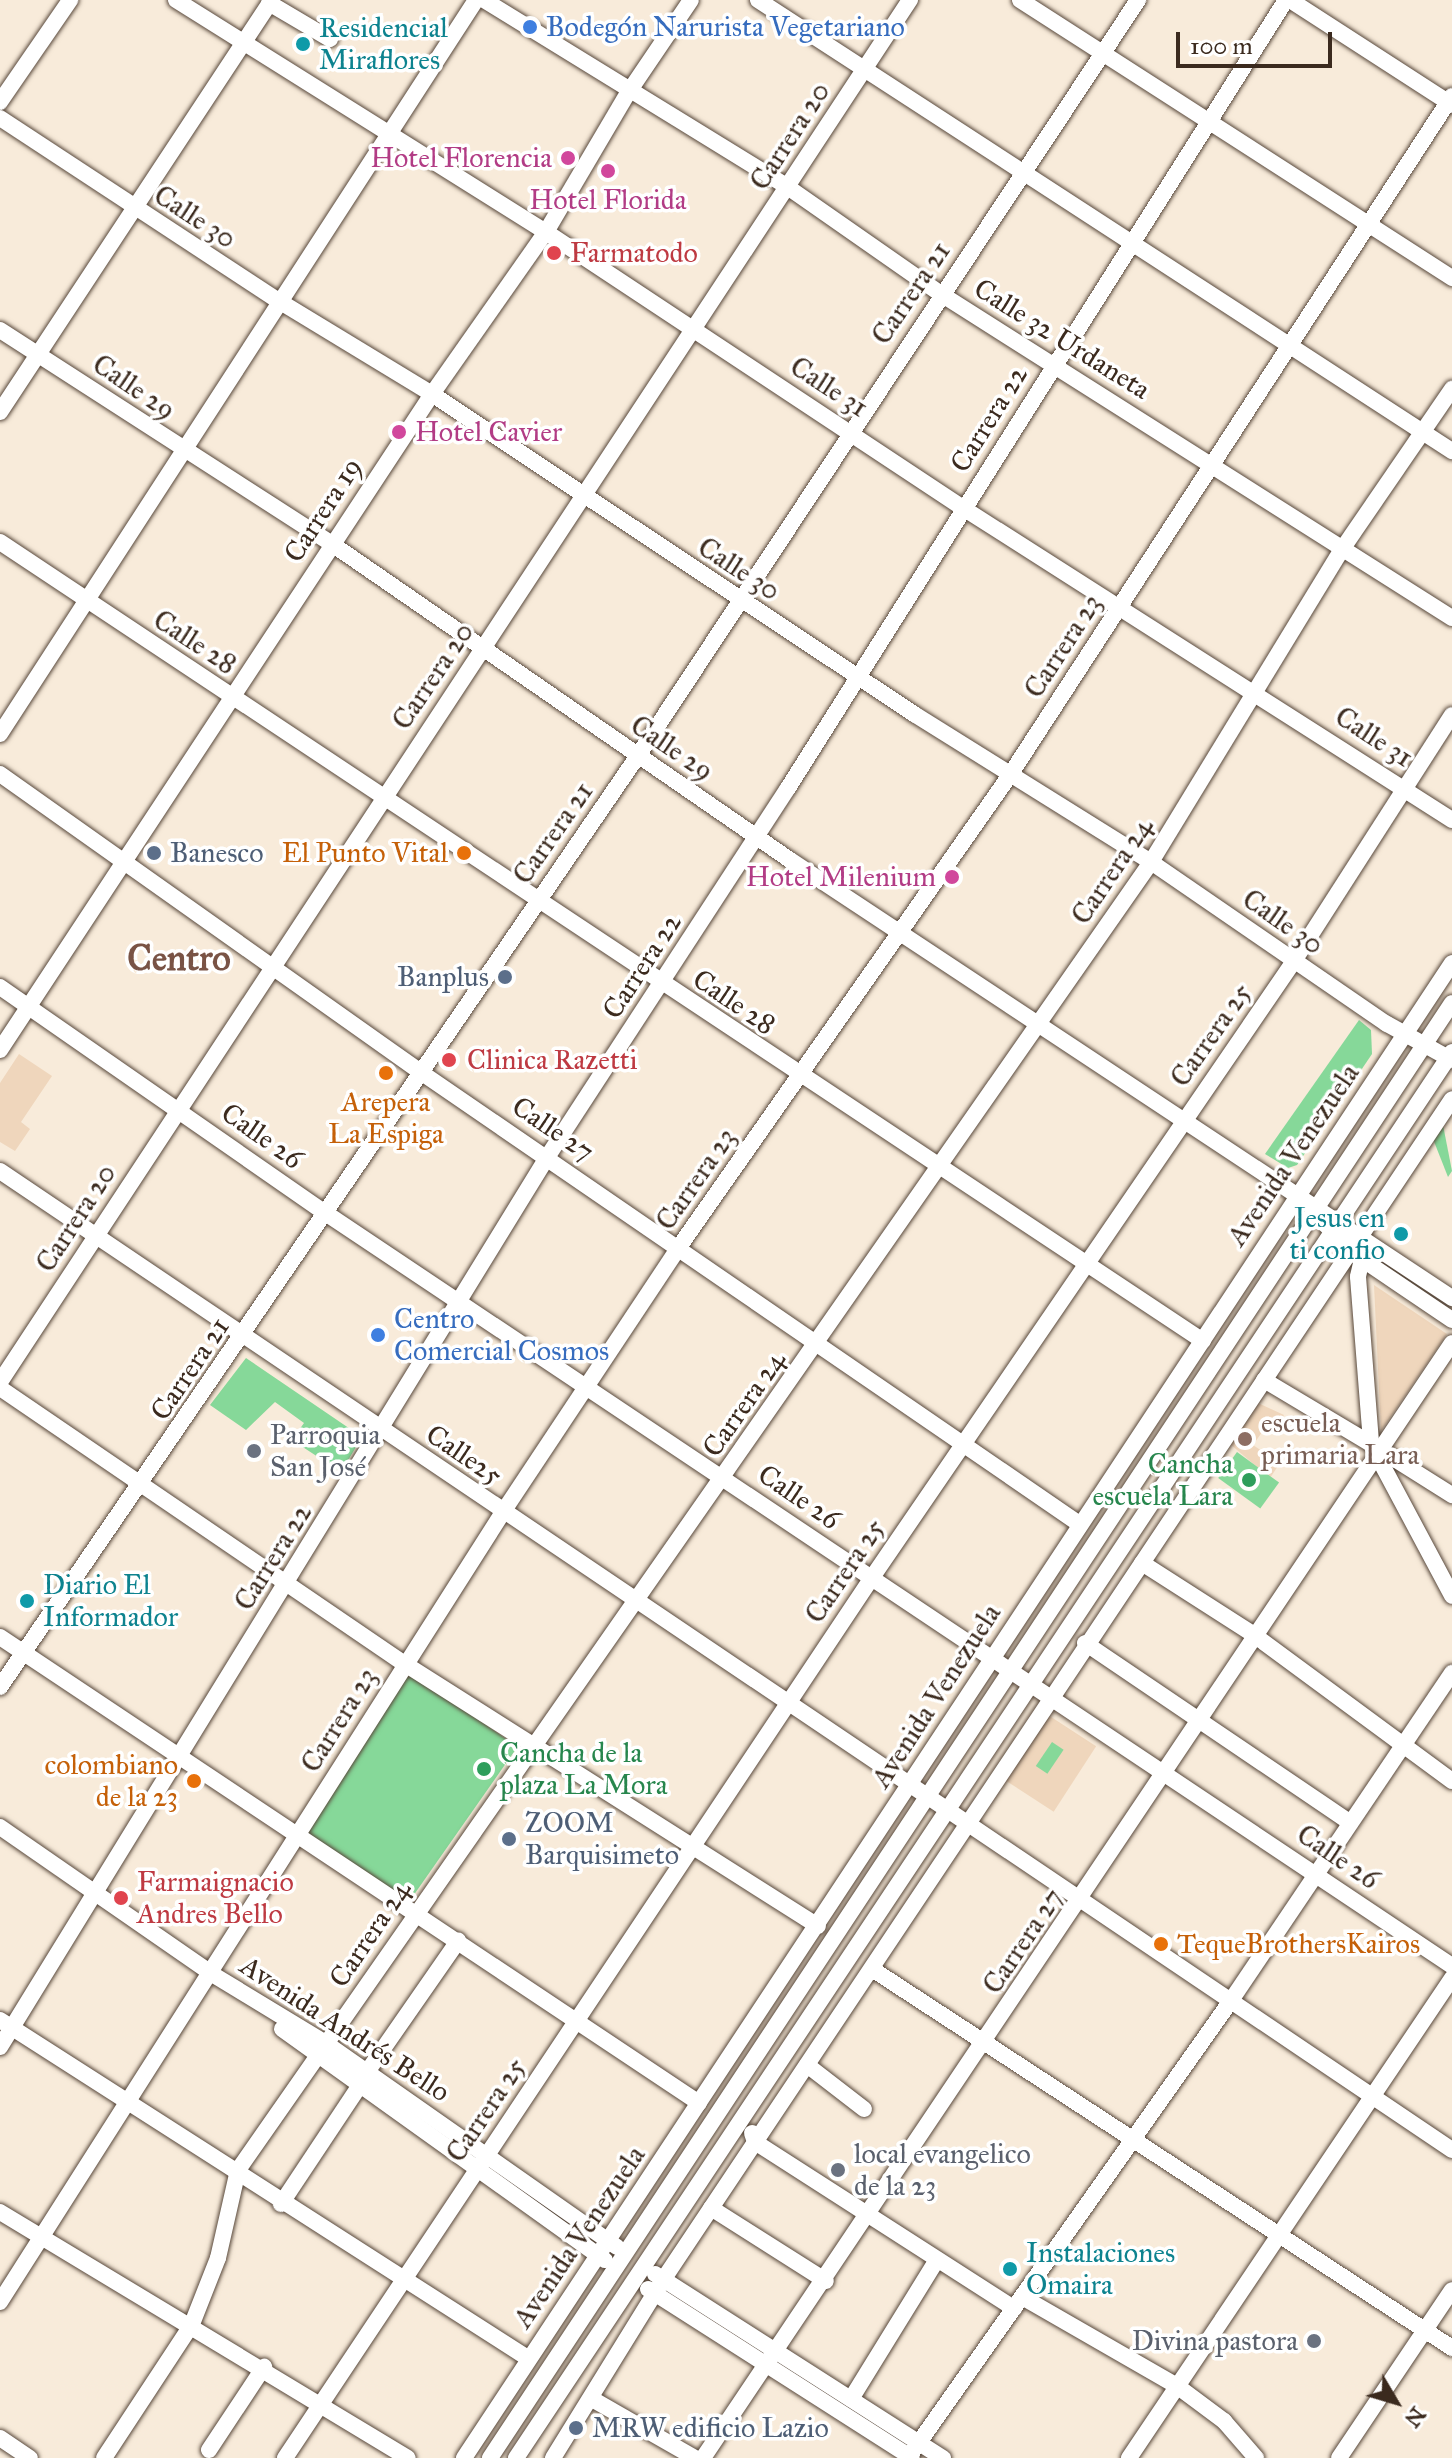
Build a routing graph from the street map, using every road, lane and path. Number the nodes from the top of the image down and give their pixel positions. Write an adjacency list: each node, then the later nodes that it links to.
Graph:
1 (70, 0): 18 (street)
2 (176, 0): 13 (street, Calle 31)
3 (476, 0): 21 (street)
4 (484, 0): 16 (street, Calle 32 Urdaneta)
5 (691, 0): 16 (street, Carrera 19)
6 (758, 0): 15 (street)
7 (910, 0): 15 (street, Carrera 20)
8 (1020, 0): 14 (street)
9 (1138, 0): 14 (street, Carrera 21)
10 (1288, 0): 17 (street); 20 (street, Carrera 22)
11 (270, 2): 12 (street); 13 (street)
12 (330, 39)
13 (243, 44): 21 (street, Calle 31); 24 (street)
14 (1104, 54): 20 (street); 22 (street, Carrera 21)
15 (866, 67): 22 (street); 23 (street, Carrera 20)
16 (628, 93): 23 (street, Calle 32 Urdaneta); 26 (street, Carrera 19)
17 (1451, 101): 25 (street, Carrera 23)
18 (0, 102)
19 (0, 118): 24 (street, Calle 30)
20 (1208, 123): 25 (street); 27 (street, Carrera 22)
21 (386, 135): 26 (street, Calle 31); 30 (street)
22 (1022, 174): 27 (street); 29 (street, Carrera 21)
23 (789, 188): 29 (street, Calle 32 Urdaneta); 31 (street, Carrera 20)
24 (134, 208): 30 (street, Calle 30); 34 (street)
25 (1366, 227): 28 (street); 33 (street, Carrera 23)
26 (546, 232): 31 (street, Calle 31); 37 (street, Carrera 19)
27 (1130, 243): 33 (street); 35 (street, Carrera 22)
28 (1452, 278)
29 (941, 294): 35 (street, Calle 32 Urdaneta); 39 (street, Carrera 21)
30 (279, 301): 37 (street, Calle 30); 41 (street)
31 (693, 328): 39 (street, Calle 31); 44 (street, Carrera 20)
32 (0, 330): 34 (street, Calle 29)
33 (1288, 346): 40 (street); 43 (street, Carrera 23)
34 (38, 354): 38 (street); 41 (street, Calle 29)
35 (1053, 365): 43 (street, Calle 32 Urdaneta); 45 (street, Carrera 22)
36 (1452, 389): 40 (street, Carrera 24)
37 (432, 394): 44 (street, Calle 30); 47 (street, Carrera 19)
38 (0, 412)
39 (850, 431): 45 (street, Calle 31); 49 (street, Carrera 21)
40 (1421, 433): 42 (street); 48 (street, Carrera 24)
41 (182, 450): 47 (street, Calle 29); 50 (street)
42 (1452, 451)
43 (1214, 465): 48 (street, Calle 32 Urdaneta); 51 (street, Carrera 23)
44 (583, 496): 49 (street, Calle 30); 53 (street, Carrera 20)
45 (963, 508): 51 (street, Calle 31); 54 (street, Carrera 22)
46 (0, 542): 50 (street, Calle 28)
47 (332, 544): 53 (street, Calle 29); 56 (street, Carrera 19)
48 (1343, 548): 52 (street, Calle 32 Urdaneta); 55 (street, Carrera 24)
49 (740, 601): 54 (street, Calle 30); 59 (street, Carrera 21)
50 (88, 603): 56 (street, Calle 28); 58 (street)
51 (1121, 604): 55 (street, Calle 31); 61 (street, Carrera 23)
52 (1452, 618)
53 (483, 650): 59 (street, Calle 29); 63 (street, Carrera 20)
54 (859, 678): 61 (street, Calle 30); 65 (street, Carrera 22)
55 (1258, 693): 62 (street, Calle 31); 66 (street, Carrera 24)
56 (233, 697): 63 (street, Calle 28); 67 (street, Carrera 19)
57 (1452, 715): 62 (street, Carrera 25)
58 (0, 734)
59 (637, 757): 65 (street, Calle 29); 68 (street, Carrera 21)
60 (0, 774): 67 (street, Calle 27)
61 (1010, 775): 66 (street, Calle 30); 69 (street, Carrera 23)
62 (1404, 788): 64 (street, Calle 31); 70 (street, Carrera 25)
63 (383, 799): 68 (street, Calle 28); 72 (street, Carrera 20)
64 (1452, 820)
65 (756, 836): 69 (street, Calle 29); 73 (street, Carrera 22)
66 (1151, 862): 70 (street, Calle 30); 77 (street, Carrera 24)
67 (123, 864): 72 (street, Calle 27); 76 (street, Carrera 19)
68 (538, 901): 73 (street, Calle 28); 82 (street, Carrera 21)
69 (900, 933): 77 (street, Calle 29); 83 (street, Carrera 23)
70 (1294, 961): 78 (street, Calle 30); 86 (street, Carrera 25)
71 (1452, 963): 78 (street, Avenida Venezuela)
72 (273, 967): 82 (street, Calle 27); 85 (street, Carrera 20)
73 (663, 984): 83 (street, Calle 28); 87 (street, Carrera 22)
74 (0, 987): 76 (street, Calle 26)
75 (1452, 1003): 79 (street, Avenida Venezuela)
76 (28, 1008): 80 (street, Carrera 19); 85 (street, Calle 26)
77 (1038, 1026): 86 (street, Calle 29); 88 (street, Carrera 24)
78 (1405, 1035): 79 (street, Calle 30); 90 (street, Avenida Venezuela)
79 (1423, 1046): 81 (street, Calle 30); 91 (street, Avenida Venezuela)
80 (0, 1050)
81 (1451, 1057): 93 (street)
82 (422, 1073): 87 (street, Calle 27); 92 (street, Carrera 21)
83 (798, 1077): 88 (street, Calle 28); 97 (street, Carrera 23)
84 (1452, 1099): 96 (street)
85 (178, 1108): 92 (street, Calle 26); 95 (street, Carrera 20)
86 (1184, 1120): 90 (street, Calle 29); 99 (street, Carrera 25)
87 (548, 1156): 97 (street, Calle 27); 103 (street, Carrera 22)
88 (937, 1168): 99 (street, Calle 28); 108 (street, Carrera 24)
89 (0, 1171): 95 (street, Calle25)
90 (1299, 1193): 91 (street, Calle 29); 106 (street, Avenida Venezuela)
91 (1317, 1205): 93 (street, Calle 29); 94 (street); 113 (street, Avenida Venezuela)
92 (327, 1214): 103 (street, Calle 26); 105 (street, Carrera 21)
93 (1340, 1220): 94 (street); 96 (street, Calle 29)
94 (1330, 1235): 98 (street); 124 (street)
95 (96, 1236): 105 (street, Calle25); 110 (street, Carrera 20)
96 (1360, 1236): 98 (street); 102 (street, Calle 29)
97 (679, 1247): 108 (street, Calle 27); 112 (street, Carrera 23)
98 (1356, 1255): 100 (street); 101 (street); 104 (street)
99 (1085, 1266): 106 (street, Calle 28); 115 (street, Carrera 25)
100 (1338, 1270): 101 (street); 109 (street)
101 (1358, 1277): 116 (street)
102 (1452, 1298)
103 (459, 1301): 112 (street, Calle 26); 114 (street, Carrera 22)
104 (1452, 1320)
105 (242, 1338): 114 (street, Calle25); 119 (street, Carrera 21)
106 (1203, 1341): 121 (street, Avenida Venezuela)
107 (1452, 1343): 116 (street, Carrera 27)
108 (816, 1344): 115 (street, Calle 27); 118 (street, Carrera 24)
109 (1264, 1380): 116 (street); 117 (street)
110 (0, 1382)
111 (0, 1388): 119 (street)
112 (587, 1389): 118 (street, Calle 26); 122 (street, Carrera 23)
113 (1194, 1393): 121 (street); 136 (street, Avenida Venezuela)
114 (380, 1430): 122 (street, Calle25); 127 (street, Carrera 22)
115 (962, 1445): 123 (street, Calle 27); 126 (street, Carrera 25)
116 (1376, 1452): 120 (street); 128 (street); 130 (street, Carrera 27)
117 (1210, 1461): 124 (street); 125 (street)
118 (724, 1478): 126 (street, Calle 26); 129 (street, Carrera 24)
119 (141, 1487): 127 (street); 133 (street, Carrera 21)
120 (1452, 1495)
121 (1092, 1503): 123 (street, Avenida Venezuela)
122 (503, 1512): 129 (street, Calle25); 135 (street, Carrera 23)
123 (1078, 1523): 134 (street, Avenida Venezuela)
124 (1115, 1560): 138 (street)
125 (1142, 1563): 130 (street); 132 (street)
126 (871, 1579): 134 (street, Calle 26); 141 (street, Carrera 25)
127 (288, 1582): 135 (street); 145 (street, Carrera 22)
128 (1452, 1596)
129 (635, 1603): 141 (street, Calle25); 143 (street, Carrera 24)
130 (1254, 1635): 142 (street, Carrera 27); 144 (street)
131 (0, 1637): 133 (street)
132 (1085, 1643): 140 (street); 142 (street)
133 (23, 1653): 139 (street, Carrera 21); 145 (street)
134 (991, 1661): 136 (street, Calle 26); 148 (street, Avenida Venezuela)
135 (405, 1664): 143 (street); 155 (street, Carrera 23)
136 (1010, 1673): 138 (street, Calle 26); 149 (street, Avenida Venezuela)
137 (1452, 1673): 144 (street)
138 (1032, 1686): 140 (street, Calle 26); 150 (street)
139 (0, 1687)
140 (1049, 1699): 146 (street, Calle 26); 153 (street)
141 (786, 1705): 148 (street, Calle25); 156 (street, Carrera 25)
142 (1199, 1719): 146 (street, Carrera 27); 151 (street)
143 (531, 1744): 156 (street); 160 (street, Carrera 24)
144 (1400, 1744): 147 (street); 151 (street)
145 (179, 1756): 155 (street); 158 (street, Carrera 22)
146 (1164, 1771): 157 (street, Calle 26); 159 (street, Carrera 27)
147 (1452, 1781)
148 (905, 1784): 149 (street, Calle25); 161 (street, Avenida Venezuela)
149 (927, 1798): 150 (street, Calle25); 177 (street, Avenida Venezuela)
150 (948, 1812): 153 (street, Calle25); 169 (street)
151 (1348, 1821): 157 (street)
152 (0, 1827): 158 (street, Avenida Andrés Bello)
153 (968, 1827): 159 (street, Calle25); 164 (street)
154 (0, 1838): 158 (street, Avenida Andrés Bello)
155 (295, 1838): 160 (street); 165 (street, Carrera 23)
156 (694, 1849): 161 (street); 170 (street, Carrera 25)
157 (1314, 1872): 163 (street, Calle 26); 168 (street)
158 (90, 1896): 165 (street, Avenida Andrés Bello); 171 (street, Carrera 22)
159 (1082, 1900): 168 (street, Calle25); 172 (street, Carrera 27)
160 (416, 1913): 162 (street); 174 (street, Carrera 24)
161 (818, 1926): 166 (street, Avenida Venezuela)
162 (458, 1941): 170 (street); 176 (street)
163 (1452, 1966)
164 (872, 1969): 172 (street); 175 (street)
165 (209, 1977): 174 (street, Avenida Andrés Bello); 179 (street, Carrera 23)
166 (782, 1977): 177 (street); 180 (street, Avenida Venezuela)
167 (1452, 1978): 178 (street)
168 (1230, 2002): 178 (street, Calle25); 182 (street)
169 (816, 2012): 183 (street); 197 (street)
170 (577, 2021): 180 (street); 185 (street, Carrera 25)
171 (6, 2024): 173 (street, Carrera 22); 179 (street)
172 (985, 2043): 182 (street); 190 (street, Carrera 27)
173 (0, 2047)
174 (324, 2048): 176 (street, Avenida Andrés Bello); 186 (street, Carrera 24)
175 (807, 2065): 181 (street); 183 (street)
176 (364, 2077): 185 (street, Avenida Andrés Bello); 187 (street)
177 (741, 2080): 196 (street, Avenida Venezuela)
178 (1373, 2096): 184 (street, Calle25); 191 (street)
179 (127, 2097): 186 (street); 192 (street, Carrera 23)
180 (699, 2103): 193 (street, Avenida Venezuela)
181 (864, 2109)
182 (1134, 2139): 191 (street); 203 (street)
183 (755, 2142): 188 (street); 190 (street)
184 (1452, 2150)
185 (483, 2160): 193 (street, Avenida Andrés Bello); 194 (street, Avenida Andrés Bello); 198 (street, Carrera 25)
186 (238, 2170): 187 (street); 204 (street, Carrera 24)
187 (281, 2204): 198 (street)
188 (711, 2208): 199 (street); 200 (street)
189 (0, 2212): 192 (street)
190 (868, 2215): 195 (street); 199 (street, Carrera 27)
191 (1280, 2232): 205 (street); 210 (street)
192 (41, 2237): 202 (street, Carrera 23); 204 (street)
193 (607, 2241): 194 (street, Avenida Venezuela); 196 (street, Avenida Andrés Bello)
194 (598, 2255): 196 (street, Avenida Andrés Bello); 208 (street, Avenida Venezuela)
195 (937, 2260): 203 (street); 212 (street)
196 (622, 2261): 197 (street, Avenida Andrés Bello); 222 (street, Avenida Venezuela)
197 (642, 2275): 200 (street, Avenida Andrés Bello); 223 (street)
198 (404, 2279): 208 (street); 213 (street, Carrera 25)
199 (826, 2281): 207 (street, Carrera 27)
200 (658, 2287): 207 (street, Avenida Andrés Bello); 211 (street)
201 (1452, 2290): 205 (street)
202 (0, 2302)
203 (1019, 2303): 210 (street); 216 (street)
204 (192, 2324): 209 (street); 218 (street, Carrera 24)
205 (1424, 2330): 206 (street); 230 (street)
206 (1452, 2348)
207 (774, 2358): 212 (street, Avenida Andrés Bello); 216 (street, Avenida Andrés Bello); 226 (street, Carrera 27)
208 (529, 2359): 221 (street, Avenida Venezuela)
209 (264, 2367): 213 (street); 215 (street)
210 (1177, 2386): 228 (street); 229 (street)
211 (592, 2399): 224 (street); 225 (street)
212 (851, 2399): 216 (street, Avenida Andrés Bello)
213 (322, 2402): 219 (street, Carrera 25); 220 (street)
214 (0, 2438): 217 (street)
215 (209, 2450)
216 (912, 2454): 227 (street, Avenida Andrés Bello)
217 (30, 2458)
218 (104, 2458)
219 (285, 2458)
220 (408, 2458)
221 (464, 2458)
222 (490, 2458)
223 (516, 2458)
224 (553, 2458)
225 (695, 2458)
226 (703, 2458)
227 (943, 2458)
228 (1129, 2458)
229 (1256, 2458)
230 (1339, 2458)

